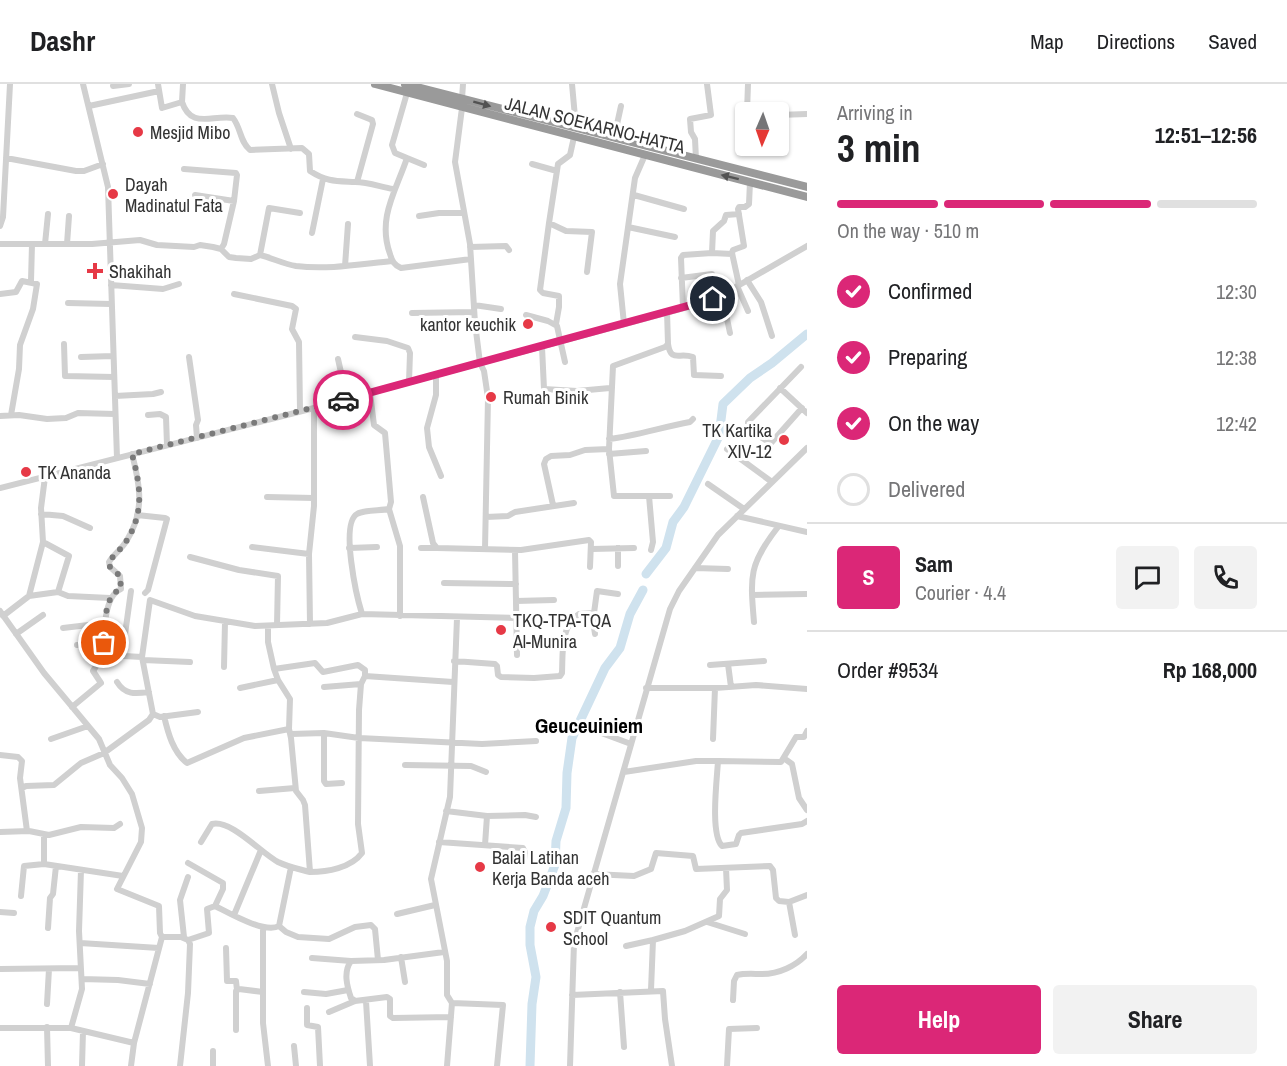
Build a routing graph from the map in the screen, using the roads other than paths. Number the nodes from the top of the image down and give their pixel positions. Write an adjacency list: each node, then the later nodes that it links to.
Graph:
1 (10, 84): 26 (street)
2 (82, 84): 17 (street)
3 (129, 84): 11 (street)
4 (183, 84): 14 (street)
5 (272, 84): 24 (street)
6 (375, 84): 13 (highway, JALAN SOEKARNO-HATTA)
7 (463, 84): 16 (street)
8 (572, 84): 22 (street)
9 (707, 84): 28 (street)
10 (748, 84): 15 (street)
11 (113, 86)
12 (159, 88): 14 (street); 17 (street)
13 (406, 89): 16 (highway, JALAN SOEKARNO-HATTA); 27 (street)
14 (182, 102): 24 (street)
15 (747, 102)
16 (462, 103): 22 (highway, JALAN SOEKARNO-HATTA); 45 (street)
17 (88, 106): 29 (street)
18 (621, 106): 23 (street)
19 (357, 114): 35 (street)
20 (807, 114): 21 (street)
21 (789, 115)
22 (577, 133): 23 (highway, JALAN SOEKARNO-HATTA); 25 (highway, JALAN SOEKARNO-HATTA); 33 (street)
23 (614, 138): 28 (highway, JALAN SOEKARNO-HATTA)
24 (291, 149): 34 (street)
25 (645, 155): 36 (highway, JALAN SOEKARNO-HATTA, one-way to 25); 40 (street)
26 (6, 158): 29 (street); 50 (street)
27 (407, 158): 31 (street); 38 (street)
28 (696, 159): 37 (highway, JALAN SOEKARNO-HATTA)
29 (103, 164): 61 (street)
30 (532, 164): 33 (street)
31 (424, 165)
32 (184, 169): 42 (street)
33 (557, 171): 51 (street)
34 (323, 179): 35 (street); 55 (street)
35 (357, 182): 38 (street)
36 (750, 182): 41 (highway, JALAN SOEKARNO-HATTA); 47 (street)
37 (807, 187)
38 (393, 189): 70 (street)
39 (195, 195): 42 (street)
40 (634, 195): 43 (street); 54 (street)
41 (807, 197)
42 (234, 201): 64 (street)
43 (684, 209)
44 (300, 213): 68 (street)
45 (464, 213): 49 (street); 63 (street)
46 (48, 214): 59 (street)
47 (739, 214): 66 (street); 67 (street)
48 (69, 216): 60 (street)
49 (419, 216)
50 (1, 217): 53 (street)
51 (549, 223): 72 (street); 92 (street)
52 (348, 224): 71 (street)
53 (0, 226)
54 (628, 227): 56 (street); 93 (street)
55 (312, 233)
56 (675, 237)
57 (0, 244): 58 (street)
58 (32, 244): 59 (street); 76 (street)
59 (45, 244): 60 (street)
60 (67, 244): 61 (street)
61 (109, 244): 64 (street); 78 (street)
62 (807, 246): 75 (street)
63 (470, 247): 65 (street); 69 (street)
64 (221, 249): 68 (street)
65 (509, 250)
66 (712, 253): 67 (street); 74 (street)
67 (732, 254): 79 (street)
68 (260, 255): 71 (street)
69 (471, 259): 70 (street); 86 (street)
70 (392, 261): 71 (street)
71 (345, 266)
72 (587, 272)
73 (712, 274): 74 (street)
74 (681, 278): 85 (street)
75 (747, 280): 79 (street); 95 (street)
76 (31, 281): 80 (street); 122 (street)
77 (179, 284): 78 (street)
78 (111, 285): 84 (street)
79 (738, 285): 82 (street); 88 (street)
80 (0, 294)
81 (234, 294): 119 (street)
82 (722, 295): 85 (street); 94 (street)
83 (68, 303): 84 (street)
84 (111, 304): 101 (street)
85 (682, 308): 89 (street)
86 (474, 309): 87 (street); 90 (street); 106 (street)
87 (501, 309)
88 (748, 310)
89 (667, 312): 93 (street); 99 (street)
90 (412, 313)
91 (526, 315): 92 (street)
92 (556, 324): 97 (street)
93 (624, 324): 97 (street)
94 (730, 333)
95 (772, 336)
96 (355, 337): 111 (street)
97 (562, 342): 100 (street); 105 (street)
98 (64, 344): 110 (street)
99 (668, 344): 109 (street); 112 (street)
100 (542, 347): 106 (street); 112 (street)
101 (113, 356): 102 (street); 110 (street)
102 (81, 357)
103 (189, 357): 126 (street)
104 (338, 359): 117 (street)
105 (565, 362)
106 (480, 363): 108 (street); 152 (street)
107 (801, 367): 113 (street)
108 (436, 375): 111 (street); 135 (street)
109 (721, 376)
110 (114, 377): 116 (street)
111 (409, 382): 115 (street)
112 (610, 388): 127 (street)
113 (780, 388): 120 (street); 120 (street)
114 (161, 392): 116 (street)
115 (370, 393): 117 (street); 147 (street)
116 (115, 396): 121 (street)
117 (347, 399): 118 (street)
118 (314, 408): 119 (street); 144 (street)
119 (300, 411): 126 (street)
120 (805, 411)
121 (115, 414): 122 (street); 134 (street)
122 (11, 415): 124 (street)
123 (148, 415): 128 (street)
124 (0, 416)
125 (693, 419): 127 (street)
126 (196, 438): 128 (street)
127 (609, 439): 132 (street)
128 (167, 445): 133 (street)
129 (807, 448): 137 (street)
130 (727, 449): 137 (street)
131 (646, 451): 132 (street)
132 (609, 452): 140 (street); 146 (street)
133 (132, 454): 134 (street); 150 (street)
134 (117, 458): 136 (street)
135 (441, 476)
136 (45, 477): 139 (street); 149 (street)
137 (772, 482): 148 (street)
138 (708, 484): 148 (street)
139 (0, 489)
140 (649, 496): 141 (street); 167 (street)
141 (670, 496)
142 (267, 497): 144 (street)
143 (423, 497): 161 (street)
144 (314, 498): 168 (street)
145 (574, 502): 146 (street)
146 (553, 505): 152 (street)
147 (389, 509): 159 (street); 192 (street)
148 (744, 509): 151 (street)
149 (41, 514): 154 (street); 156 (street)
150 (137, 515): 176 (street); 179 (street)
151 (737, 516): 153 (street); 172 (street)
152 (486, 518): 164 (street)
153 (778, 527): 155 (street); 182 (street)
154 (90, 528)
155 (807, 532)
156 (43, 542): 178 (street); 183 (street)
157 (252, 547): 168 (street)
158 (377, 547): 159 (street)
159 (349, 548): 189 (street)
160 (421, 548): 161 (street)
161 (437, 548): 164 (street)
162 (618, 548): 163 (street); 165 (street); 170 (street)
163 (634, 548)
164 (485, 549): 166 (street)
165 (592, 549): 166 (street); 171 (street)
166 (514, 550): 175 (street)
167 (651, 550)
168 (309, 554): 198 (street)
169 (190, 556): 199 (street)
170 (618, 566)
171 (590, 567)
172 (695, 568): 173 (street); 225 (street)
173 (728, 569)
174 (444, 583): 175 (street)
175 (516, 584): 187 (street)
176 (121, 589): 177 (street); 184 (street)
177 (131, 591): 179 (street); 207 (street)
178 (58, 592): 183 (street); 184 (street)
179 (145, 593): 185 (street)
180 (618, 594): 190 (street)
181 (807, 594): 182 (street)
182 (752, 595): 196 (street)
183 (29, 596): 188 (street)
184 (110, 598): 197 (street)
185 (149, 600): 195 (street); 209 (street)
186 (554, 600): 187 (street)
187 (516, 601): 194 (street)
188 (2, 613): 202 (street)
189 (362, 614): 192 (street); 198 (street)
190 (592, 614): 203 (street); 210 (street)
191 (43, 615): 202 (street)
192 (400, 616): 193 (street)
193 (457, 618): 194 (street); 210 (street)
194 (517, 618): 208 (street)
195 (225, 622): 200 (street); 215 (street)
196 (754, 622)
197 (105, 623): 201 (street); 204 (street)
198 (310, 624): 199 (street)
199 (277, 625): 200 (street)
200 (268, 626): 216 (street)
201 (63, 628)
202 (16, 634): 229 (street)
203 (595, 634)
204 (104, 643): 205 (street); 206 (street)
205 (77, 645)
206 (104, 654): 207 (street); 229 (street)
207 (122, 656): 209 (street)
208 (517, 656)
209 (142, 659): 212 (street); 228 (street)
210 (454, 661): 220 (street)
211 (764, 661): 213 (street)
212 (190, 662)
213 (728, 664): 214 (street); 223 (street)
214 (710, 665)
215 (224, 667)
216 (274, 669): 217 (street); 218 (street)
217 (365, 676): 220 (street); 221 (street)
218 (278, 680): 224 (street); 234 (street)
219 (117, 682): 228 (street)
220 (453, 682): 242 (street)
221 (361, 684): 222 (street); 238 (street)
222 (324, 687)
223 (730, 687): 226 (street); 227 (street)
224 (240, 688)
225 (646, 688): 226 (street); 243 (street)
226 (715, 688): 240 (street)
227 (807, 689)
228 (149, 692): 231 (street)
229 (72, 707): 233 (street)
230 (198, 712): 232 (street)
231 (153, 714): 232 (street); 244 (street)
232 (164, 716): 234 (street)
233 (88, 726): 239 (street); 244 (street)
234 (290, 731): 237 (street); 254 (street)
235 (596, 731): 243 (street)
236 (807, 731): 246 (street)
237 (324, 733): 238 (street); 252 (street)
238 (360, 738): 242 (street); 276 (street)
239 (51, 739)
240 (713, 739)
241 (536, 741): 242 (street)
242 (452, 743): 249 (street)
243 (631, 744): 251 (street)
244 (104, 753): 253 (street); 278 (street)
245 (0, 755): 253 (street)
246 (785, 759): 247 (street); 256 (street)
247 (718, 761): 251 (street); 260 (street)
248 (405, 765): 249 (street)
249 (451, 765): 250 (street); 257 (street)
250 (486, 772)
251 (624, 772): 277 (street)
252 (342, 783)
253 (22, 788): 262 (street)
254 (295, 788): 255 (street); 276 (street)
255 (259, 791)
256 (807, 810)
257 (446, 811): 258 (street); 266 (street)
258 (487, 816): 259 (street); 267 (street)
259 (536, 817)
260 (807, 821)
261 (120, 824): 264 (street)
262 (27, 831): 263 (street); 264 (street)
263 (0, 832)
264 (44, 835): 271 (street)
265 (201, 842): 268 (street)
266 (439, 842): 267 (street); 283 (street)
267 (485, 845): 269 (street)
268 (261, 850): 273 (street); 288 (street)
269 (524, 860)
270 (188, 863): 284 (street)
271 (44, 864): 272 (street); 281 (street)
272 (57, 866): 275 (street); 291 (street)
273 (291, 867): 276 (street); 290 (street)
274 (726, 868): 277 (street); 282 (street); 289 (street)
275 (81, 870): 278 (street); 298 (street)
276 (310, 872)
277 (593, 874): 320 (street)
278 (123, 876): 295 (street)
279 (188, 878): 296 (street)
280 (807, 895): 282 (street)
281 (21, 896)
282 (789, 902): 294 (street)
283 (435, 905): 287 (street); 302 (street)
284 (214, 906): 288 (street); 296 (street)
285 (0, 912): 286 (street)
286 (14, 913)
287 (397, 914)
288 (234, 915): 292 (street)
289 (707, 922): 293 (street); 297 (street)
290 (279, 926): 292 (street); 306 (street)
291 (48, 928)
292 (264, 928): 317 (street)
293 (745, 934)
294 (795, 935)
295 (162, 937): 296 (street); 300 (street)
296 (186, 938): 342 (street)
297 (653, 940): 299 (street); 316 (street)
298 (80, 944): 300 (street); 308 (street)
299 (626, 946)
300 (159, 948): 313 (street)
301 (226, 948): 314 (street)
302 (444, 952): 304 (street); 324 (street)
303 (807, 954): 321 (street)
304 (401, 957): 306 (street); 312 (street)
305 (312, 958): 307 (street)
306 (378, 960): 307 (street)
307 (351, 961): 315 (street)
308 (80, 968): 310 (street); 311 (street)
309 (0, 969): 310 (street)
310 (49, 969): 325 (street)
311 (82, 979): 313 (street); 331 (street)
312 (405, 982)
313 (150, 984): 335 (street)
314 (237, 990): 317 (street); 333 (street)
315 (348, 990): 318 (street); 322 (street)
316 (651, 990): 319 (street); 351 (street)
317 (263, 992): 344 (street)
318 (304, 992)
319 (620, 992): 320 (street); 337 (street)
320 (572, 996): 350 (street)
321 (733, 1000)
322 (355, 1001): 323 (street); 327 (street)
323 (366, 1001): 328 (street); 347 (street)
324 (452, 1003): 328 (street); 349 (street)
325 (47, 1004)
326 (307, 1008): 346 (street)
327 (329, 1011)
328 (451, 1017): 348 (street)
329 (47, 1027): 330 (street); 331 (street); 339 (street)
330 (0, 1028)
331 (71, 1028): 334 (street)
332 (757, 1028): 352 (street)
333 (236, 1030)
334 (83, 1031): 335 (street); 340 (street)
335 (134, 1043): 341 (street)
336 (294, 1046): 345 (street)
337 (624, 1047)
338 (213, 1051): 343 (street)
339 (48, 1066)
340 (82, 1066)
341 (131, 1066)
342 (180, 1066)
343 (213, 1066)
344 (268, 1066)
345 (296, 1066)
346 (321, 1066)
347 (370, 1066)
348 (447, 1066)
349 (497, 1066)
350 (570, 1066)
351 (672, 1066)
352 (727, 1066)

